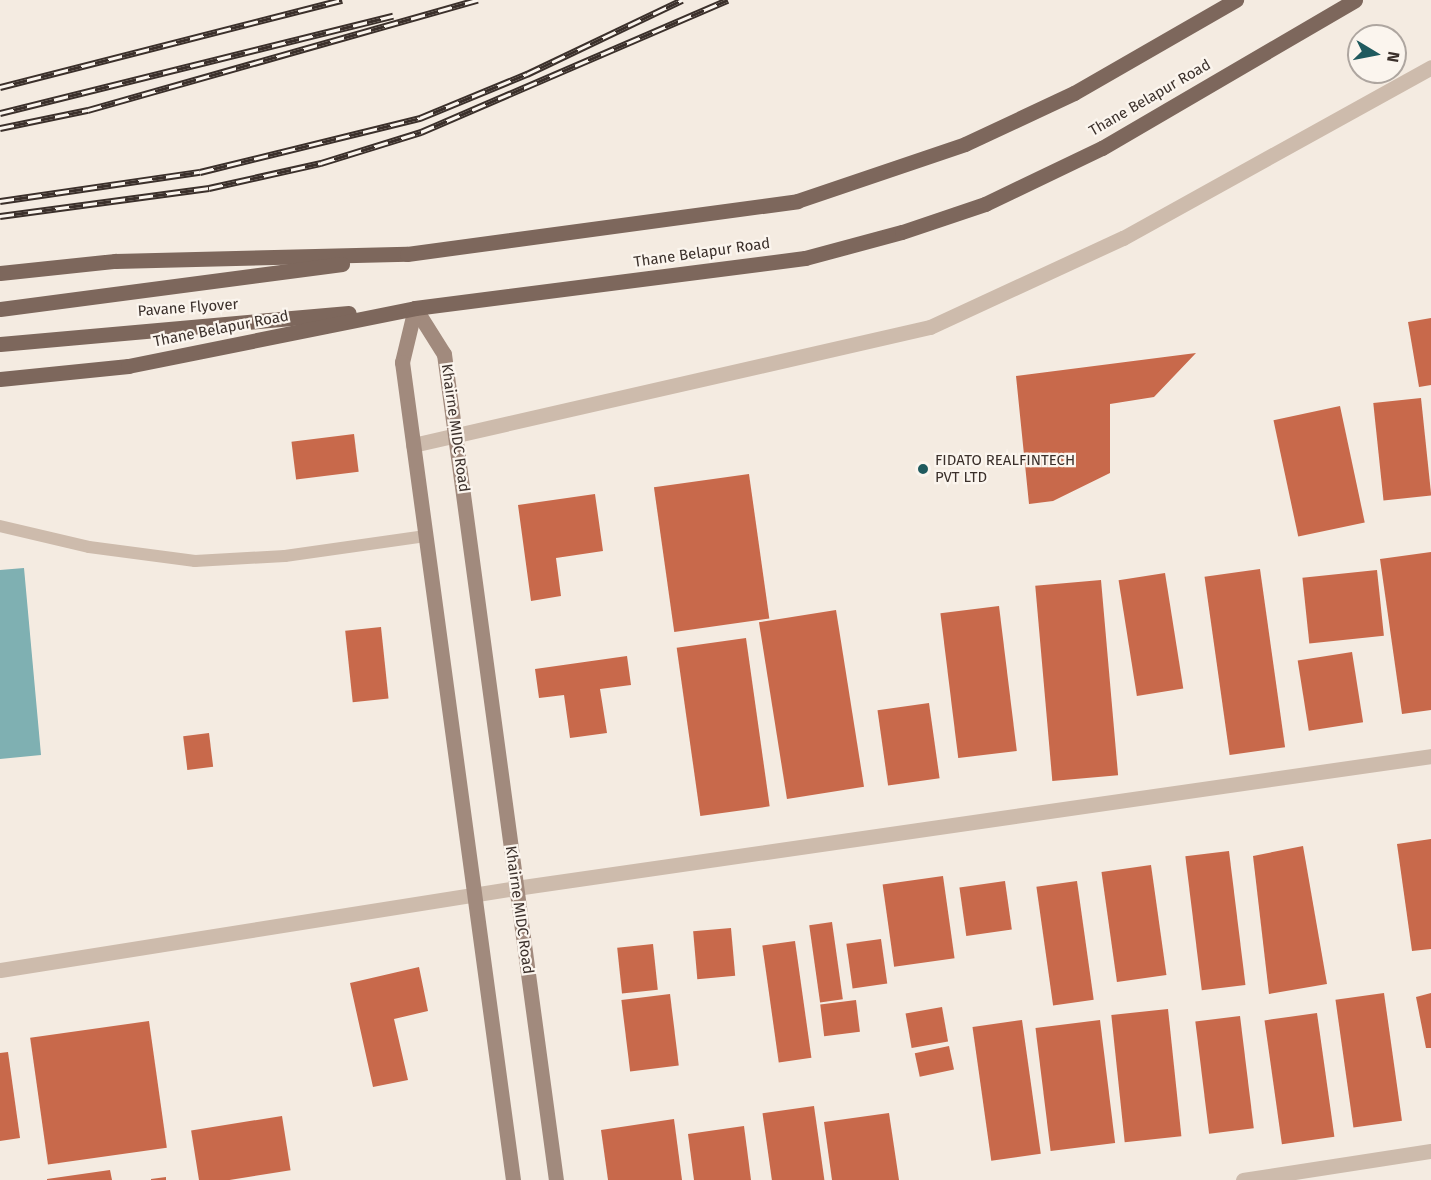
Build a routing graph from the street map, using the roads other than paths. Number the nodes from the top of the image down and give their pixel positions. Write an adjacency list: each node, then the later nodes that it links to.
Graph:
1 (1236, 0): 4 (main road)
2 (1356, 0): 6 (main road, Thane Belapur Road)
3 (1431, 67): 10 (street)
4 (407, 254): 5 (main road); 7 (main road, Pavane Flyover)
5 (0, 273)
6 (415, 308): 8 (main road, Pavane Flyover); 9 (main road, Thane Belapur Road); 10 (main road, Khairne MIDC Road); 11 (main road)
7 (0, 309)
8 (0, 344)
9 (0, 379)
10 (456, 437): 11 (street); 15 (main road, Khairne MIDC Road)
11 (413, 446): 13 (main road)
12 (0, 526): 13 (lane)
13 (426, 536): 16 (main road)
14 (1431, 756): 15 (street)
15 (516, 888): 16 (street); 20 (main road, Khairne MIDC Road)
16 (474, 894): 17 (street); 19 (main road)
17 (0, 970)
18 (1431, 1151): 21 (street)
19 (513, 1180)
20 (556, 1180)
21 (1244, 1180)

